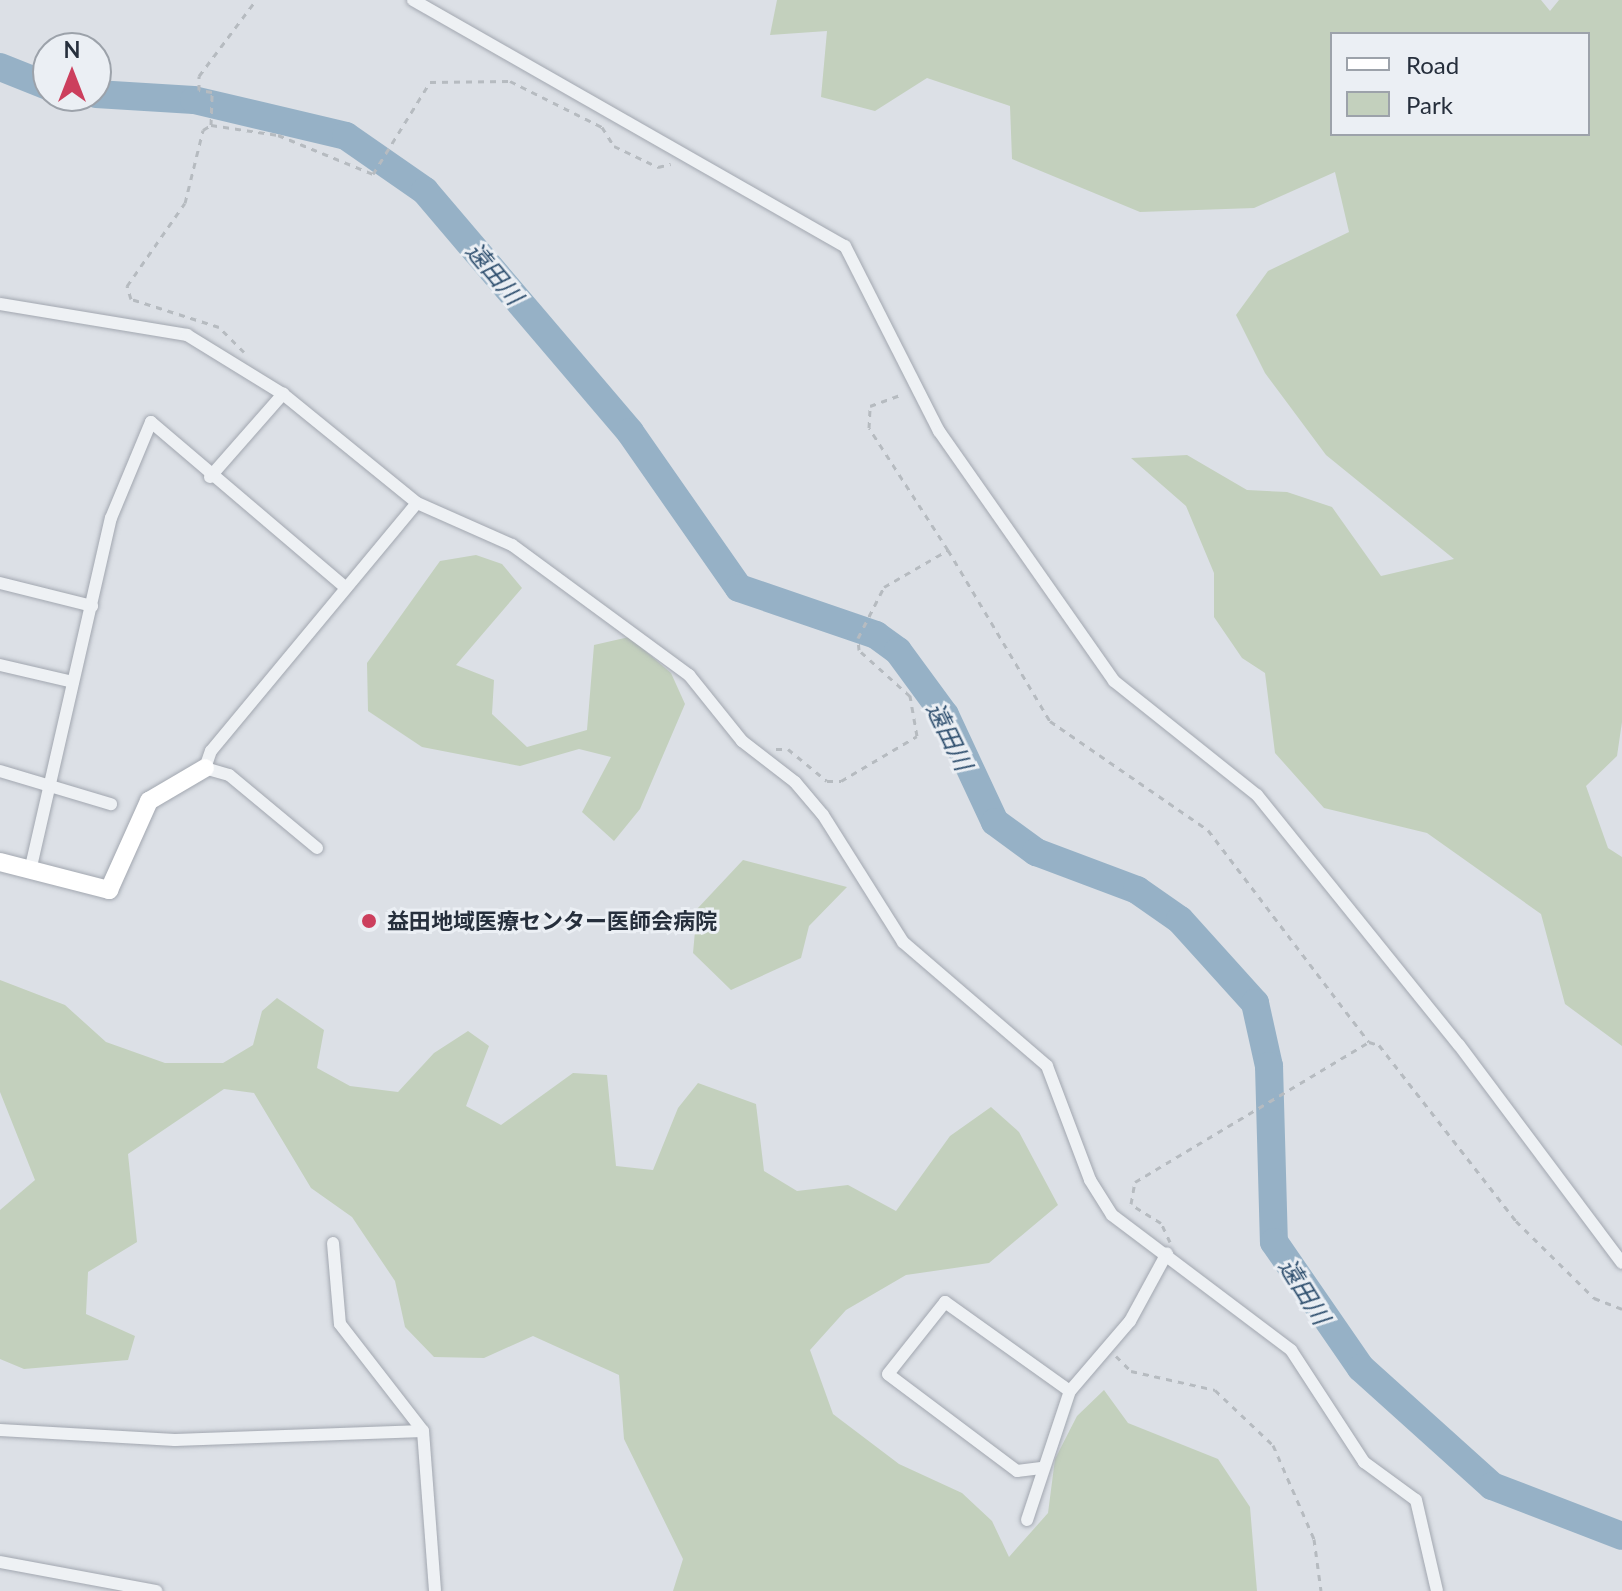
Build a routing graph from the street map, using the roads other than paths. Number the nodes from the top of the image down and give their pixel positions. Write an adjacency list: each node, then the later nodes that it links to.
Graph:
1 (413, 0): 20 (street)
2 (0, 304): 3 (street)
3 (283, 394): 4 (street); 5 (street)
4 (210, 477): 7 (street); 8 (street)
5 (417, 503): 7 (street); 19 (street)
6 (0, 583): 8 (street)
7 (346, 588): 11 (street)
8 (92, 606): 10 (street)
9 (0, 665): 10 (street)
10 (73, 682): 13 (street)
11 (205, 768): 15 (street); 17 (street)
12 (0, 771): 13 (street)
13 (49, 786): 14 (street); 17 (street)
14 (111, 804)
15 (317, 848)
16 (0, 862): 17 (street)
17 (30, 871)
18 (333, 1243): 23 (street)
19 (1167, 1253): 21 (street); 29 (street)
20 (1622, 1263)
21 (1070, 1391): 24 (street); 24 (street)
22 (0, 1430): 23 (street)
23 (423, 1431): 28 (street)
24 (1041, 1468): 25 (street)
25 (1027, 1520)
26 (0, 1562): 27 (street)
27 (156, 1591)
28 (435, 1591)
29 (1437, 1591)

